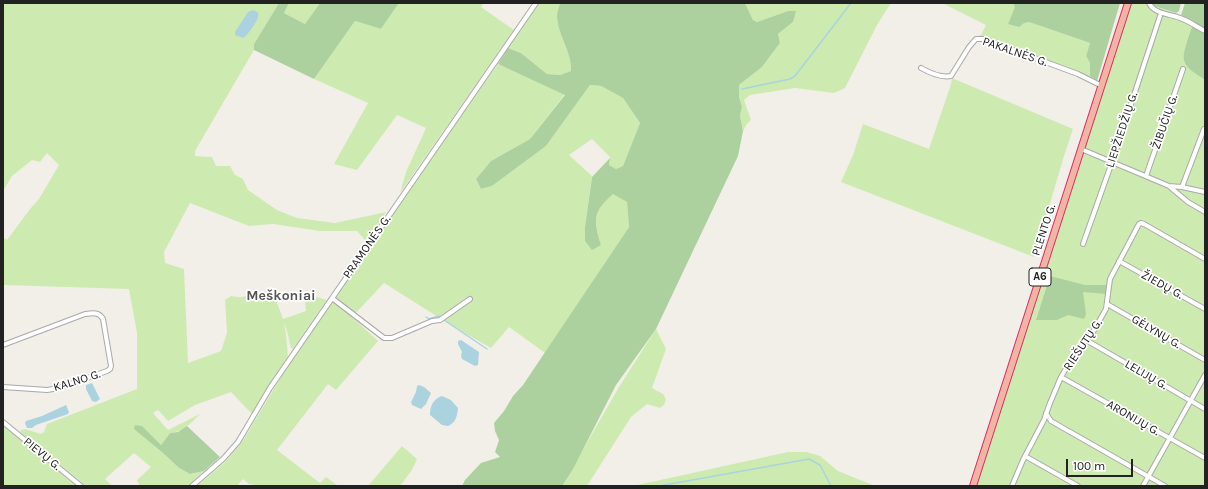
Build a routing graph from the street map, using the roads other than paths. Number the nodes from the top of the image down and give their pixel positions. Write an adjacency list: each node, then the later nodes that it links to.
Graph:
1 (536, 3): 20 (street, PRAMONĖS G.)
2 (1128, 3): 8 (highway, PLENTO G. / A6)
3 (1149, 3): 5 (street)
4 (1160, 16): 11 (street, LIEPŽIEDŽIŲ G.)
5 (1205, 31)
6 (921, 68): 8 (street, PAKALNĖS G.)
7 (1183, 69): 12 (street, ŽIBUČIŲ G.)
8 (1102, 86): 10 (highway, PLENTO G. / A6)
9 (1204, 129): 14 (street)
10 (1081, 149): 11 (street); 40 (highway, PLENTO G. / A6)
11 (1112, 162): 12 (street); 17 (street, LIEPŽIEDŽIŲ G.)
12 (1146, 176): 13 (street)
13 (1169, 186): 14 (street); 16 (street)
14 (1182, 187): 15 (street)
15 (1205, 192)
16 (1205, 212)
17 (1082, 244)
18 (1205, 259): 19 (street, RIEŠUTŲ G.)
19 (1119, 261): 22 (street, RIEŠUTŲ G.); 23 (street, ŽIEDŲ G.)
20 (332, 298): 21 (street); 39 (street, PRAMONĖS G.)
21 (470, 299)
22 (1107, 304): 24 (street, RIEŠUTŲ G.); 26 (street, GĖLYNŲ G.)
23 (1205, 309)
24 (1086, 340): 28 (street, RIEŠUTŲ G.); 30 (street, LELIJŲ G.)
25 (3, 345): 29 (street, KALNO G.)
26 (1205, 360)
27 (1205, 375): 30 (street)
28 (1061, 377): 32 (street, RIEŠUTŲ G.); 34 (street, ARONIJŲ G.)
29 (3, 388)
30 (1190, 401): 31 (street, LELIJŲ G.); 34 (street)
31 (1205, 409)
32 (1046, 413): 35 (street, RIEŠUTŲ G.); 37 (street)
33 (3, 422): 38 (street, PIEVŲ G.)
34 (1169, 439): 36 (street, ARONIJŲ G.); 37 (street)
35 (1025, 456): 41 (street, RIEŠUTŲ G.); 42 (street)
36 (1205, 458)
37 (1148, 476): 43 (street); 44 (street)
38 (81, 486)
39 (192, 486)
40 (973, 486)
41 (1012, 486)
42 (1078, 486)
43 (1143, 486)
44 (1165, 486)

